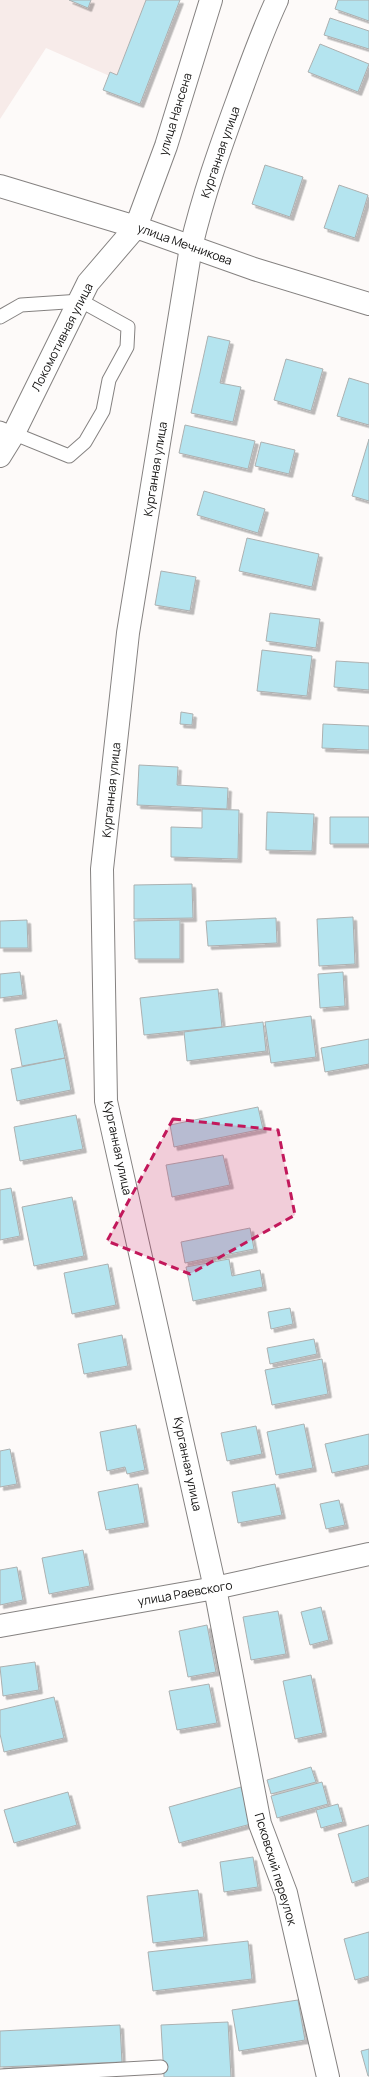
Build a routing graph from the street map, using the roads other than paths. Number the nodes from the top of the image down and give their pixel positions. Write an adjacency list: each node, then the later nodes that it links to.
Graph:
1 (211, 0): 4 (street, улица Нансена)
2 (277, 0): 5 (street, Курганная улица)
3 (0, 186): 4 (street, улица Мечникова)
4 (136, 227): 5 (street, улица Мечникова); 6 (street, Локомотивная улица)
5 (191, 247): 7 (street, улица Мечникова); 12 (street, Курганная улица)
6 (80, 301): 8 (lane); 9 (street, Локомотивная улица); 9 (lane)
7 (369, 304)
8 (0, 317)
9 (7, 432): 10 (street, Локомотивная улица)
10 (0, 456)
11 (369, 1554): 12 (street, улица Раевского)
12 (215, 1588): 13 (street, улица Раевского); 16 (street, Псковский переулок)
13 (0, 1626)
14 (161, 2066): 15 (lane)
15 (0, 2076)
16 (328, 2077)

